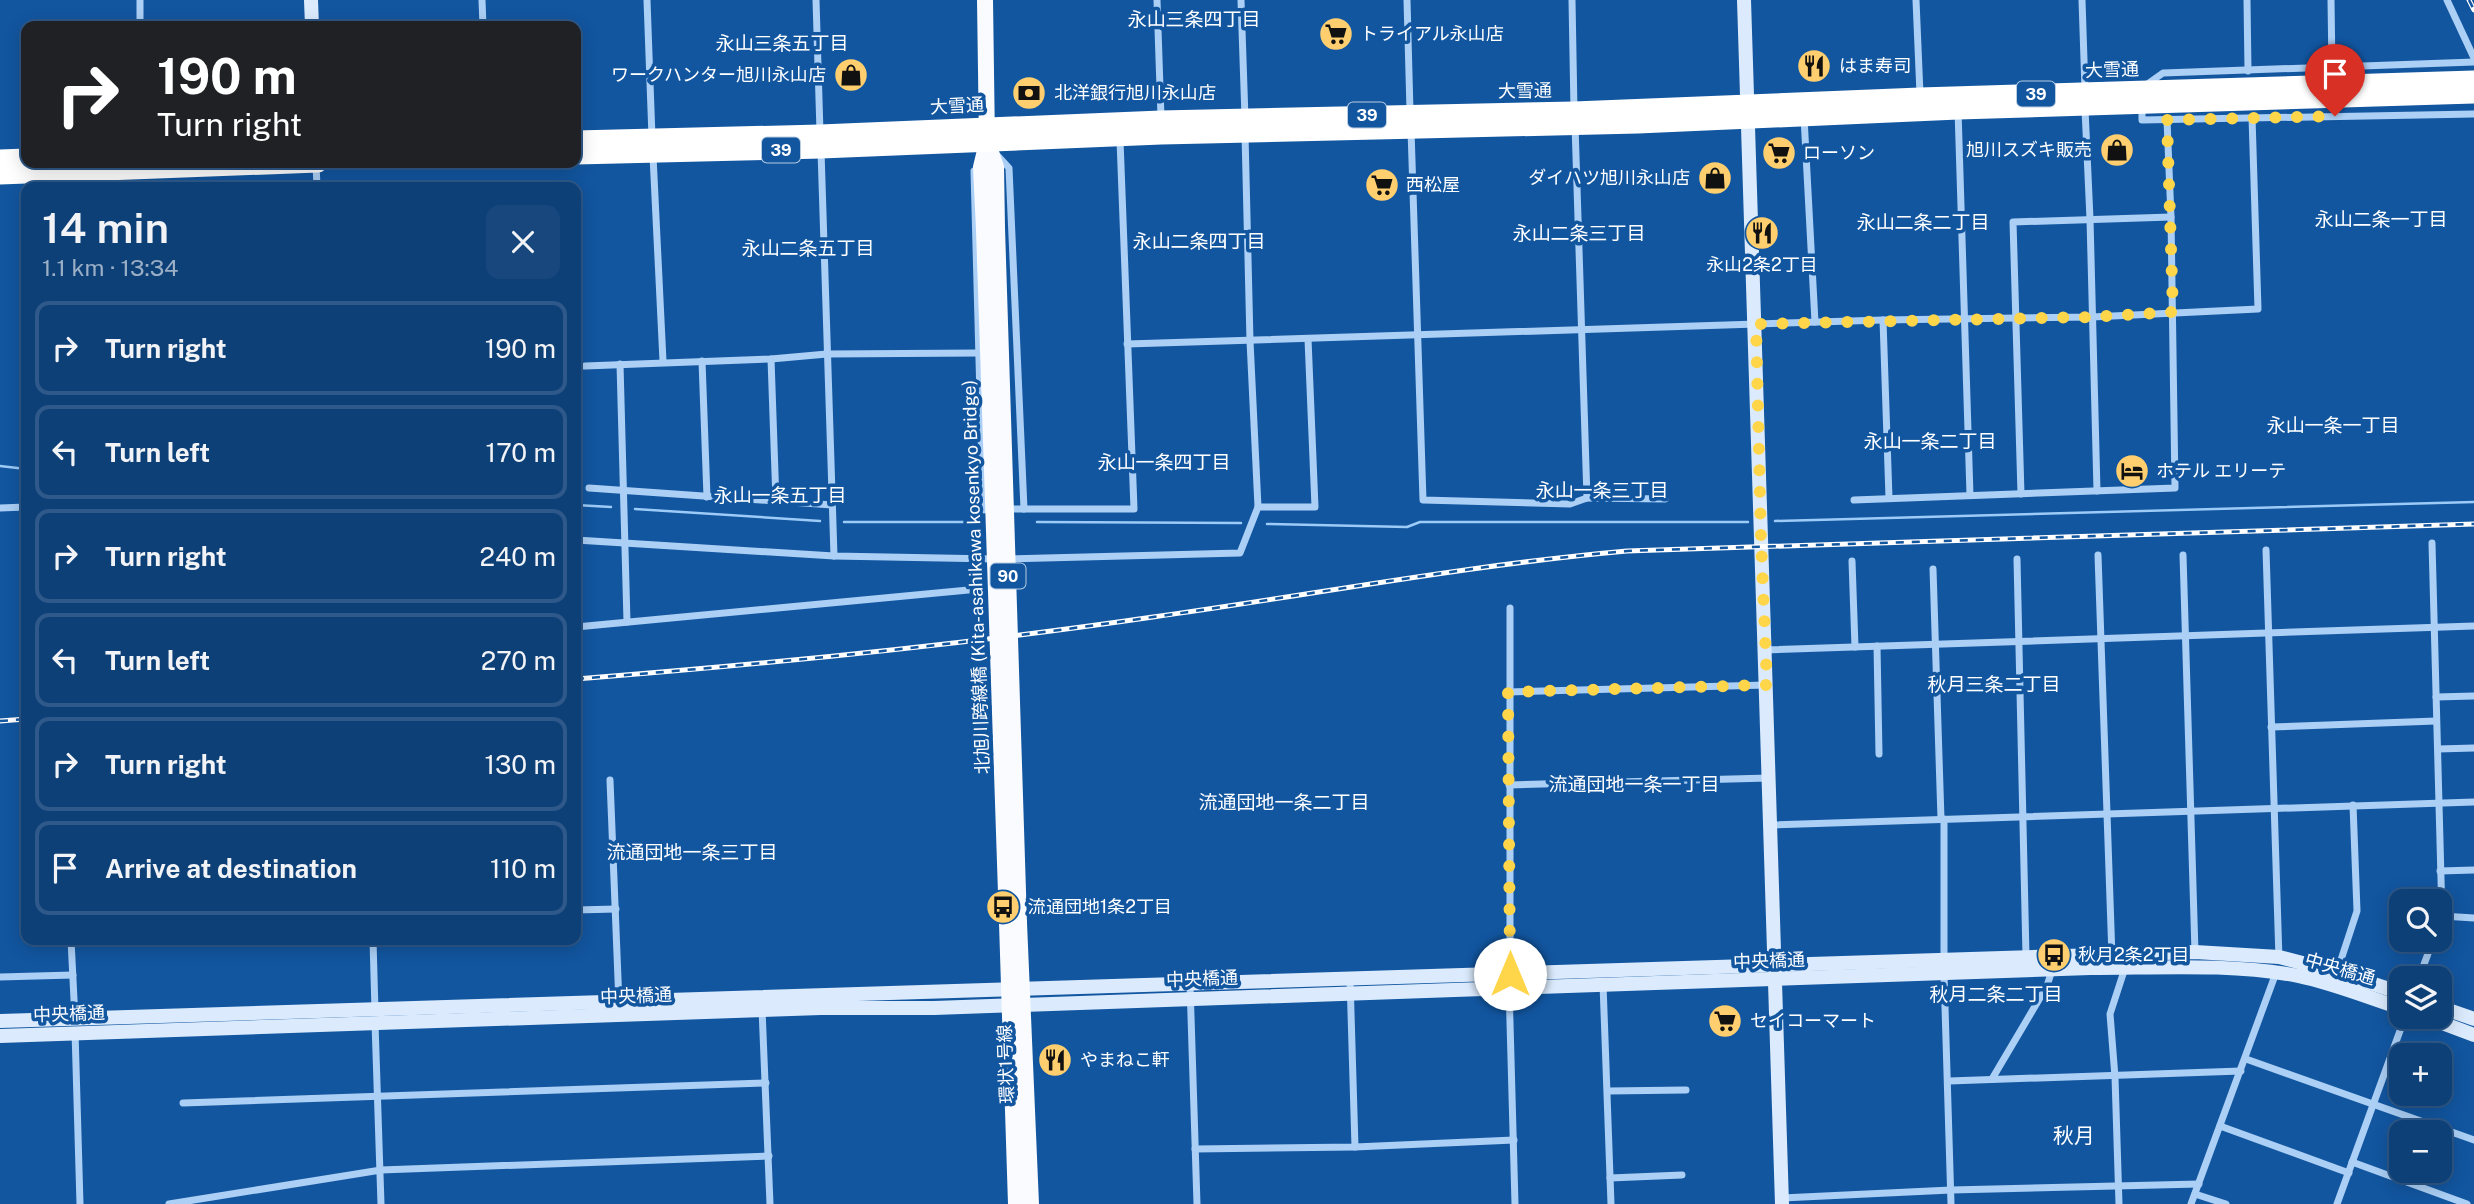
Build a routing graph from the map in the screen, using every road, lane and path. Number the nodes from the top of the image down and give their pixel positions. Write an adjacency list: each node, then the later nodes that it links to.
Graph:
1 (140, 0): 17 (street)
2 (311, 0): 18 (street)
3 (482, 0): 19 (street)
4 (647, 0): 42 (street)
5 (816, 0): 41 (street)
6 (985, 0): 39 (main road, 90)
7 (1157, 0): 37 (street)
8 (1241, 0): 36 (street)
9 (1407, 0): 35 (street)
10 (1572, 0): 33 (street)
11 (1744, 0): 29 (street)
12 (1916, 0): 25 (street)
13 (2082, 0): 27 (street)
14 (2247, 0): 21 (street)
15 (2331, 0): 23 (street)
16 (2447, 0): 20 (street)
17 (140, 21)
18 (312, 21)
19 (483, 21)
20 (2474, 60): 23 (street)
21 (2248, 71): 23 (street); 26 (street)
22 (2474, 80): 23 (highway, 大雪通 / 39)
23 (2326, 84): 24 (highway, 大雪通 / 39); 26 (highway, 大雪通 / 39)
24 (2474, 94)
25 (1920, 97): 28 (highway, 大雪通 / 39); 29 (highway, 大雪通 / 39)
26 (2141, 97): 27 (highway, 大雪通 / 39); 34 (street)
27 (2085, 99): 28 (highway, 大雪通 / 39); 49 (street)
28 (1958, 103): 31 (highway, 大雪通 / 39); 52 (street)
29 (1748, 111): 31 (highway, 大雪通 / 39); 33 (highway, 大雪通 / 39); 56 (street)
30 (2474, 114): 32 (street)
31 (1804, 117): 55 (street)
32 (2252, 117): 34 (street); 50 (street)
33 (1574, 118): 35 (highway, 大雪通 / 39); 57 (street)
34 (2167, 120): 48 (street)
35 (1411, 121): 36 (highway, 大雪通 / 39); 58 (street)
36 (1245, 126): 37 (highway, 大雪通 / 39); 60 (street)
37 (1161, 128): 38 (highway, 大雪通 / 39)
38 (1120, 129): 39 (highway, 大雪通 / 39); 61 (street)
39 (987, 134): 41 (highway, 大雪通 / 39); 62 (street); 84 (street); 137 (main road, 北旭川跨線橋 (Kita-asahikawa kosenkyo Bridge) / 90, bridge)
40 (581, 139): 42 (highway, 大雪通 / 39)
41 (820, 141): 42 (highway, 大雪通 / 39); 63 (street)
42 (652, 145): 43 (highway, 大雪通 / 39); 65 (street)
43 (581, 154)
44 (21, 158): 45 (highway)
45 (0, 159)
46 (126, 168): 47 (highway)
47 (0, 175)
48 (2171, 217): 49 (street); 50 (street)
49 (2090, 219): 51 (street); 53 (street)
50 (2173, 312): 51 (street); 70 (street)
51 (2092, 317): 53 (street); 70 (street)
52 (1965, 318): 53 (street); 54 (street); 73 (street)
53 (2016, 318): 72 (street)
54 (1883, 320): 55 (street); 76 (street)
55 (1815, 322): 56 (street)
56 (1756, 324): 57 (street); 108 (street)
57 (1580, 331): 58 (street); 75 (street)
58 (1416, 336): 59 (street); 75 (street)
59 (1308, 339): 60 (street); 82 (street)
60 (1250, 341): 61 (street); 82 (street)
61 (1127, 344): 84 (street)
62 (979, 353): 63 (street); 84 (street)
63 (827, 354): 64 (street); 80 (street)
64 (771, 359): 66 (street); 79 (street)
65 (663, 361): 66 (street); 67 (street)
66 (702, 361): 74 (street)
67 (620, 364): 68 (street); 71 (street)
68 (585, 366)
69 (589, 488): 71 (street)
70 (2097, 491): 72 (street)
71 (623, 492): 74 (street); 87 (street)
72 (2021, 494): 73 (street)
73 (1970, 495): 76 (street)
74 (707, 497): 79 (street)
75 (1587, 498): 77 (street)
76 (1889, 498): 78 (street)
77 (1665, 499)
78 (1854, 500)
79 (776, 502): 80 (street)
80 (832, 505): 91 (street)
81 (21, 507): 83 (street)
82 (1258, 507): 92 (street)
83 (0, 508)
84 (1024, 509)
85 (581, 541): 87 (street)
86 (2432, 543): 100 (street)
87 (625, 544): 91 (street); 97 (street)
88 (2266, 550): 101 (street)
89 (2098, 555): 103 (street)
90 (2182, 555): 102 (street)
91 (834, 556): 92 (street)
92 (979, 559): 97 (street)
93 (2017, 559): 104 (street)
94 (1852, 561): 107 (street)
95 (1933, 569): 105 (street)
96 (1510, 608): 110 (street)
97 (627, 622): 99 (street)
98 (2474, 626): 100 (street)
99 (581, 627)
100 (2434, 629): 101 (street); 112 (street)
101 (2269, 634): 102 (street); 114 (street)
102 (2185, 637): 103 (street); 125 (street)
103 (2102, 639): 104 (street); 126 (street)
104 (2020, 641): 105 (street); 127 (street)
105 (1936, 644): 106 (street); 128 (street)
106 (1877, 646): 107 (street); 117 (street)
107 (1855, 647): 108 (street)
108 (1765, 650): 109 (street)
109 (1767, 685): 110 (street); 118 (street)
110 (1508, 692): 120 (street)
111 (2474, 696): 112 (street)
112 (2436, 697): 113 (street)
113 (2436, 721): 114 (street); 116 (street)
114 (2271, 727): 124 (street)
115 (2474, 748): 116 (street)
116 (2438, 749): 122 (street)
117 (1878, 754)
118 (1769, 778): 120 (street); 129 (street)
119 (610, 780): 133 (street)
120 (1509, 785): 151 (street)
121 (2474, 802): 122 (street)
122 (2439, 803): 123 (street); 131 (street)
123 (2353, 805): 124 (street); 147 (street)
124 (2274, 809): 125 (street); 143 (street)
125 (2192, 812): 126 (street); 140 (street)
126 (2108, 815): 127 (street); 142 (street)
127 (2024, 817): 128 (street); 141 (street)
128 (1942, 819): 129 (street); 144 (street)
129 (1772, 825): 146 (street)
130 (2474, 870): 131 (street)
131 (2440, 871): 132 (street)
132 (2440, 889)
133 (616, 909): 134 (street); 158 (street)
134 (581, 910)
135 (2474, 918): 136 (street)
136 (2452, 919)
137 (1013, 923): 155 (main road, 環状1号線 / 90)
138 (71, 945): 148 (street)
139 (373, 945): 160 (street)
140 (2195, 952): 142 (street, 中央橋通); 143 (street, 中央橋通)
141 (2026, 956): 142 (street, 中央橋通); 144 (street, 中央橋通)
142 (2117, 963): 143 (street, 中央橋通); 145 (street, 中央橋通); 170 (street)
143 (2278, 965): 147 (street, 中央橋通); 157 (street, 中央橋通); 168 (street)
144 (1944, 967): 145 (street, 中央橋通); 146 (street, 中央橋通); 172 (street)
145 (2052, 970): 171 (street)
146 (1775, 972): 150 (street, 中央橋通); 195 (street)
147 (2337, 972): 153 (street, 中央橋通)
148 (73, 975): 149 (street); 163 (street)
149 (0, 977)
150 (1603, 978): 151 (street, 中央橋通); 175 (street)
151 (1509, 981): 152 (street, 中央橋通); 180 (street)
152 (1350, 986): 154 (street, 中央橋通); 182 (street)
153 (2389, 989)
154 (1191, 992): 155 (street, 中央橋通); 183 (street)
155 (1016, 998): 156 (street, 中央橋通); 200 (main road, 環状1号線 / 90); 201 (main road, 環状1号線 / 90)
156 (762, 1003): 158 (street, 中央橋通); 173 (street)
157 (2389, 1004)
158 (620, 1008): 160 (street, 中央橋通)
159 (2452, 1011): 161 (street)
160 (375, 1016): 163 (street, 中央橋通); 176 (street)
161 (2474, 1019)
162 (0, 1021): 163 (street, 中央橋通)
163 (75, 1026): 167 (street, 中央橋通); 196 (street)
164 (2452, 1027): 166 (street)
165 (2401, 1029): 178 (street)
166 (2474, 1035)
167 (0, 1036)
168 (2246, 1059): 169 (street); 178 (street)
169 (2241, 1071): 170 (street); 179 (street)
170 (2115, 1077): 171 (street); 191 (street)
171 (1992, 1079): 172 (street)
172 (1949, 1082): 192 (street)
173 (766, 1083): 176 (street); 184 (street)
174 (1686, 1090): 175 (street)
175 (1608, 1091): 189 (street)
176 (377, 1097): 177 (street); 186 (street)
177 (184, 1103)
178 (2373, 1104): 181 (street); 185 (street)
179 (2220, 1126): 187 (street); 190 (street)
180 (1514, 1140): 182 (street); 203 (street)
181 (2474, 1140)
182 (1355, 1147): 183 (street)
183 (1195, 1149): 202 (street)
184 (769, 1156): 186 (street); 199 (street)
185 (2353, 1162): 187 (street); 211 (street)
186 (381, 1170): 197 (street); 198 (street)
187 (2348, 1173): 210 (street)
188 (1682, 1175): 189 (street)
189 (1610, 1178): 204 (street)
190 (2199, 1184): 191 (street); 194 (street)
191 (2119, 1186): 192 (street); 207 (street)
192 (1951, 1190): 193 (street); 206 (street)
193 (1867, 1194): 195 (street); 205 (street)
194 (2195, 1194): 208 (street); 209 (street)
195 (1782, 1201)
196 (80, 1204)
197 (169, 1204)
198 (381, 1204)
199 (770, 1204)
200 (1016, 1204)
201 (1031, 1204)
202 (1197, 1204)
203 (1515, 1204)
204 (1611, 1204)
205 (1868, 1204)
206 (1951, 1204)
207 (2119, 1204)
208 (2192, 1204)
209 (2226, 1204)
210 (2337, 1204)
211 (2467, 1204)

